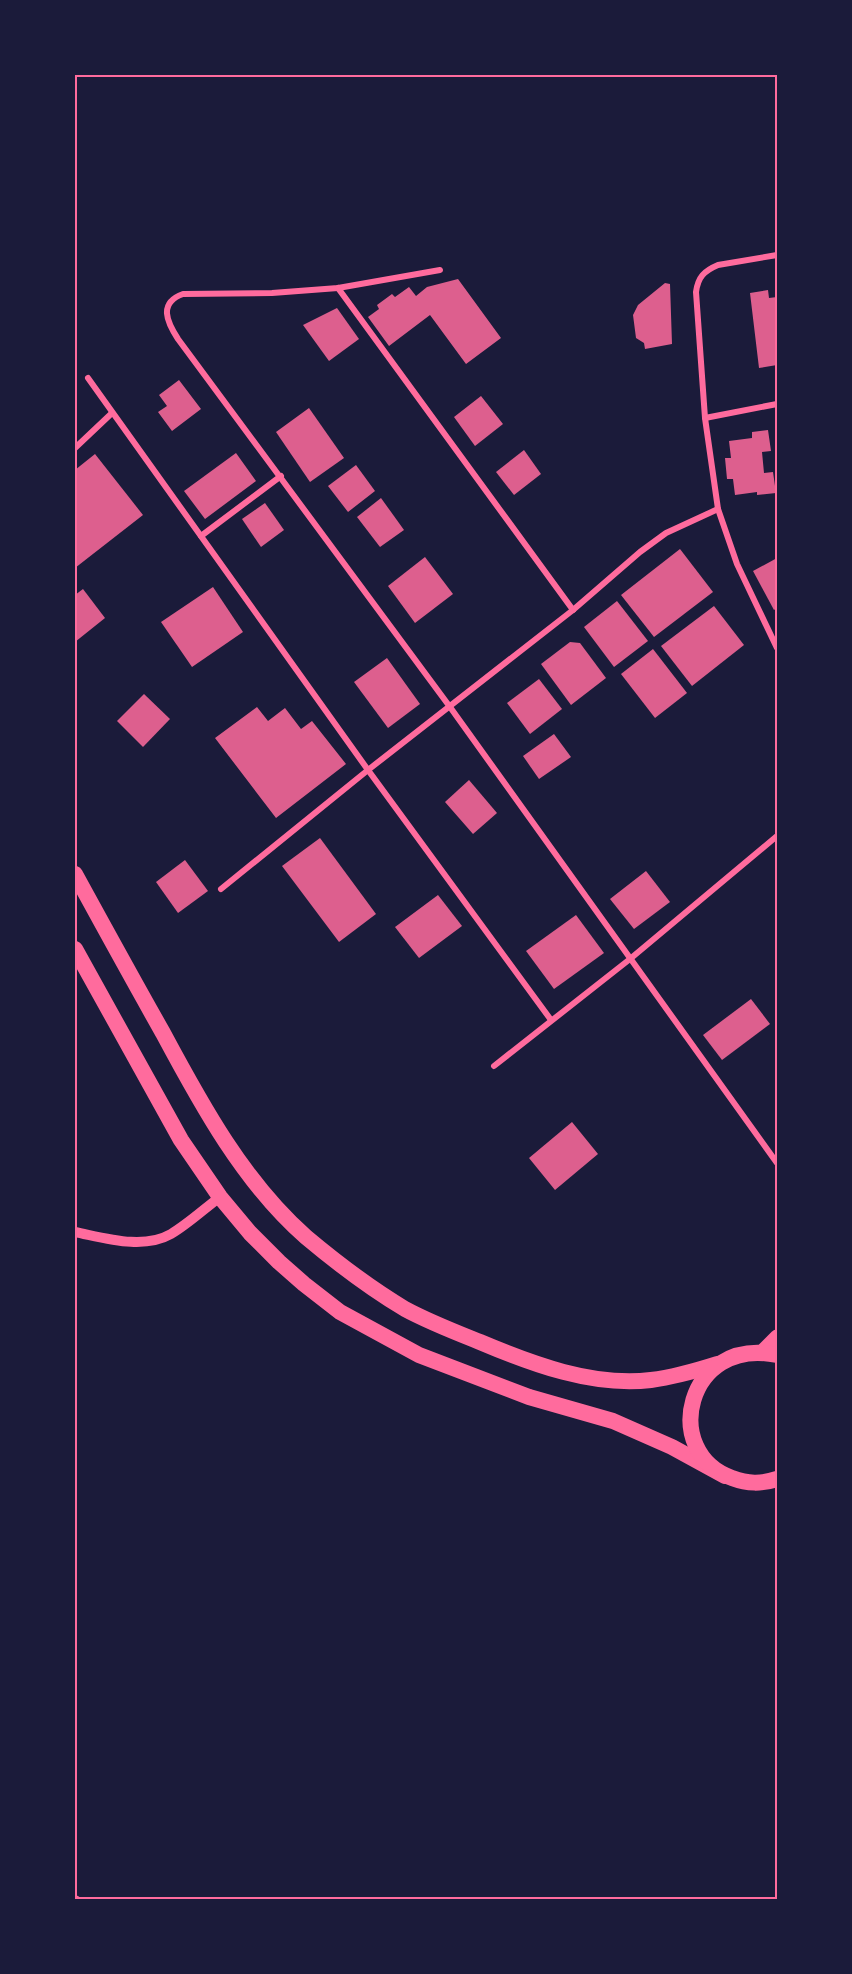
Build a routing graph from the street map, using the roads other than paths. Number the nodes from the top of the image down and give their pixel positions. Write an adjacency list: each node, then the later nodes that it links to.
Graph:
1 (777, 255): 7 (street)
2 (440, 270): 3 (street)
3 (338, 288): 9 (street); 12 (street)
4 (88, 378): 6 (street)
5 (777, 404): 7 (street)
6 (112, 413): 8 (street); 11 (street)
7 (705, 418): 10 (street)
8 (75, 448)
9 (281, 476): 11 (street); 14 (street)
10 (718, 509): 12 (street); 13 (street)
11 (201, 536): 15 (street)
12 (573, 610): 14 (street)
13 (777, 648)
14 (450, 707): 15 (street); 20 (street)
15 (368, 770): 18 (street); 21 (street)
16 (777, 836): 20 (street)
17 (75, 874): 28 (highway)
18 (221, 889)
19 (75, 949): 24 (highway)
20 (630, 959): 21 (street); 23 (street)
21 (551, 1020): 22 (street)
22 (494, 1066)
23 (777, 1163)
24 (220, 1197): 25 (street); 29 (highway)
25 (75, 1232)
26 (777, 1337): 27 (main road)
27 (770, 1353): 28 (highway)
28 (717, 1364): 29 (highway)
29 (725, 1476): 30 (highway)
30 (777, 1479)

